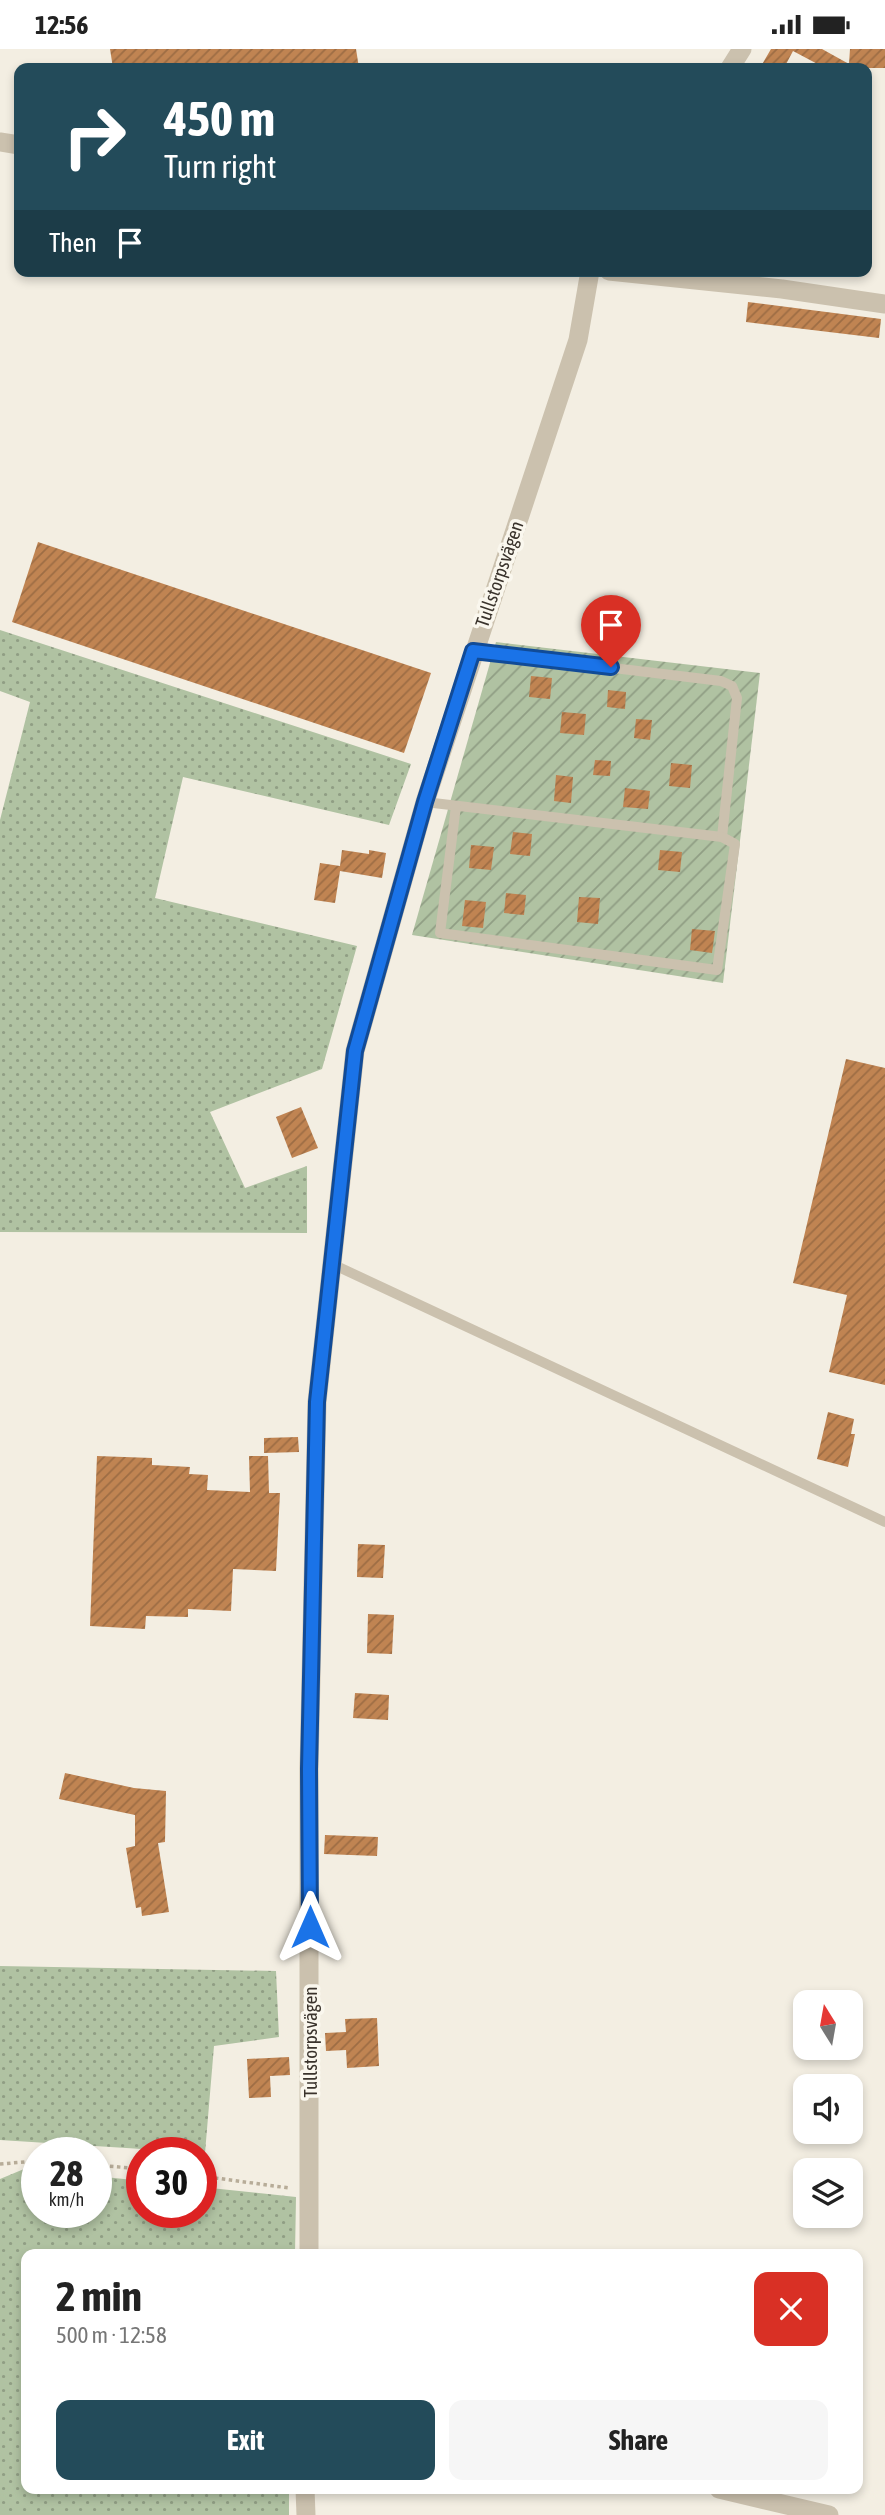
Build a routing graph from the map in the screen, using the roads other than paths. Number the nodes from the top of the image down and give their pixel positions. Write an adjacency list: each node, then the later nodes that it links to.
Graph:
1 (589, 277): 4 (street, Tullstorpsvägen)
2 (662, 277): 3 (street)
3 (885, 304)
4 (473, 651): 5 (street, Tullstorpsvägen); 7 (lane)
5 (425, 802): 6 (lane); 8 (street, Tullstorpsvägen)
6 (456, 806): 7 (lane); 7 (lane)
7 (722, 837)
8 (330, 1262): 9 (lane); 10 (street, Tullstorpsvägen)
9 (885, 1522)
10 (309, 2249)
11 (306, 2494): 13 (street)
12 (740, 2494): 14 (street)
13 (306, 2515)
14 (829, 2515)

